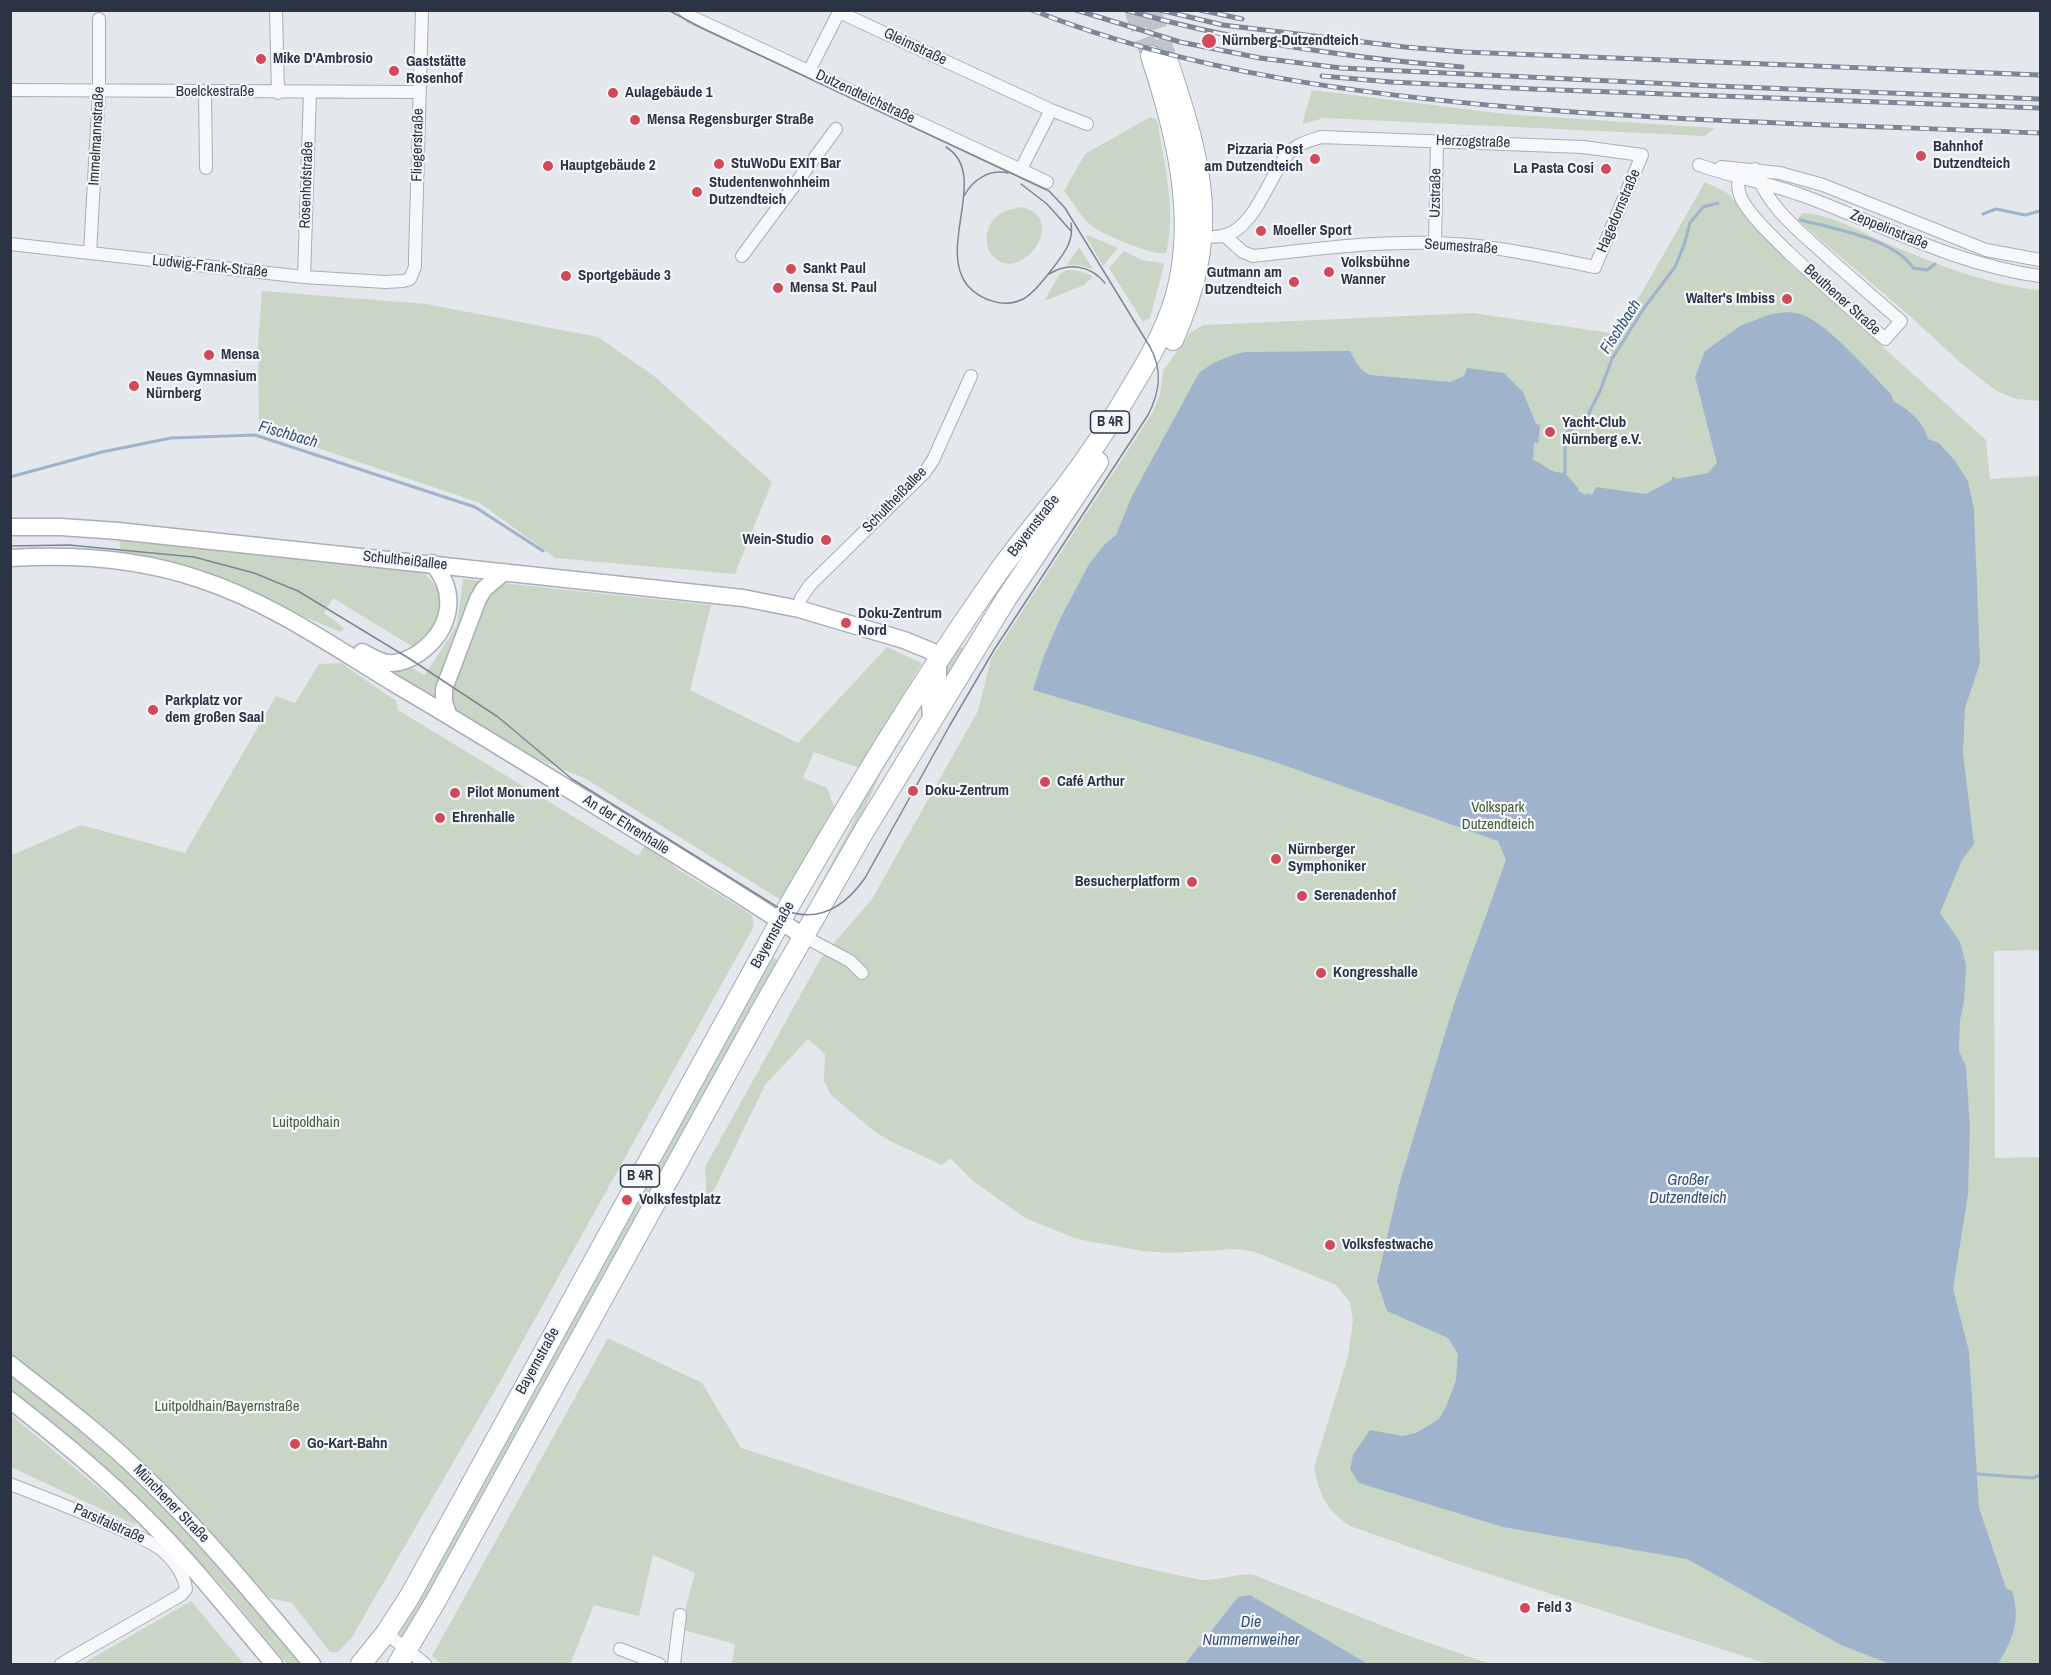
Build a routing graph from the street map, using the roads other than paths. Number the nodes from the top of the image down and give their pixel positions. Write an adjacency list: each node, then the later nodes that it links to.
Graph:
1 (276, 10): 12 (street)
2 (422, 10): 11 (street, Fliegerstraße)
3 (684, 10): 6 (street, Dutzendteichstraße)
4 (99, 19): 8 (street, Immelmannstraße)
5 (1159, 59): 26 (main road, B 4R)
6 (809, 71): 13 (street, Gleimstraße); 19 (street, Dutzendteichstraße)
7 (10, 90): 8 (street, Boelckestraße)
8 (99, 91): 9 (street, Boelckestraße); 30 (street, Immelmannstraße)
9 (205, 92): 12 (street, Boelckestraße); 18 (street)
10 (310, 92): 11 (street, Boelckestraße); 12 (street, Boelckestraße); 35 (street, Rosenhofstraße)
11 (419, 92): 36 (street, Fliegerstraße)
12 (278, 93)
13 (1050, 110): 14 (street, Gleimstraße); 19 (street)
14 (1087, 124)
15 (836, 129): 31 (street)
16 (1437, 141): 17 (street, Herzogstraße); 27 (street, Herzogstraße); 29 (street, Uzstraße)
17 (1642, 154): 33 (street, Hagedornstraße)
18 (206, 168)
19 (1021, 169): 22 (street, Dutzendteichstraße)
20 (1755, 169): 21 (street); 21 (street, Zeppelinstraße); 23 (street, Beuthener Straße); 32 (street, Zeppelinstraße)
21 (1739, 178): 23 (street, Zeppelinstraße); 25 (street, Beuthener Straße)
22 (1047, 182)
23 (1759, 182): 24 (street, Zeppelinstraße); 25 (street, Beuthener Straße)
24 (1801, 195): 25 (street); 34 (street, Zeppelinstraße)
25 (1785, 217)
26 (1193, 236): 27 (street); 44 (main road, Bayernstraße / B 4R); 46 (main road, Bayernstraße / B 4R)
27 (1225, 236): 29 (street, Seumestraße)
28 (10, 244): 30 (street, Ludwig-Frank-Straße)
29 (1435, 244): 33 (street, Seumestraße)
30 (90, 253): 35 (street, Ludwig-Frank-Straße)
31 (742, 256)
32 (2040, 260)
33 (1595, 267)
34 (2040, 276)
35 (304, 277): 36 (street, Ludwig-Frank-Straße)
36 (410, 279)
37 (971, 376): 42 (street, Schultheißallee)
38 (10, 527): 40 (main road, Schultheißallee)
39 (10, 558): 43 (main road)
40 (432, 563): 41 (main road, Schultheißallee); 43 (main road)
41 (504, 572): 42 (main road, Schultheißallee); 45 (main road)
42 (799, 609): 44 (main road, Schultheißallee)
43 (333, 644): 45 (main road)
44 (938, 659): 46 (main road); 47 (main road, Bayernstraße / B 4R)
45 (448, 714): 48 (main road, An der Ehrenhalle)
46 (931, 720): 49 (main road, Bayernstraße / B 4R)
47 (816, 858): 48 (main road, Bayernstraße / B 4R); 49 (main road, B 4R)
48 (780, 921): 49 (main road, An der Ehrenhalle); 51 (main road, Bayernstraße / B 4R)
49 (803, 936): 50 (street); 52 (main road, Bayernstraße / B 4R)
50 (862, 973)
51 (732, 1008): 52 (main road); 57 (main road, Bayernstraße / B 4R)
52 (754, 1024): 59 (main road, Bayernstraße / B 4R)
53 (10, 1364): 62 (main road, Münchener Straße)
54 (10, 1400): 61 (main road, Münchener Straße)
55 (10, 1484): 60 (street, Parsifalstraße)
56 (680, 1615): 66 (street)
57 (386, 1633): 59 (street); 63 (main road, Bayernstraße / B 4R)
58 (620, 1649): 65 (street)
59 (403, 1657): 64 (street)
60 (62, 1665)
61 (274, 1665)
62 (312, 1665)
63 (361, 1665)
64 (425, 1665)
65 (659, 1665)
66 (674, 1665)

